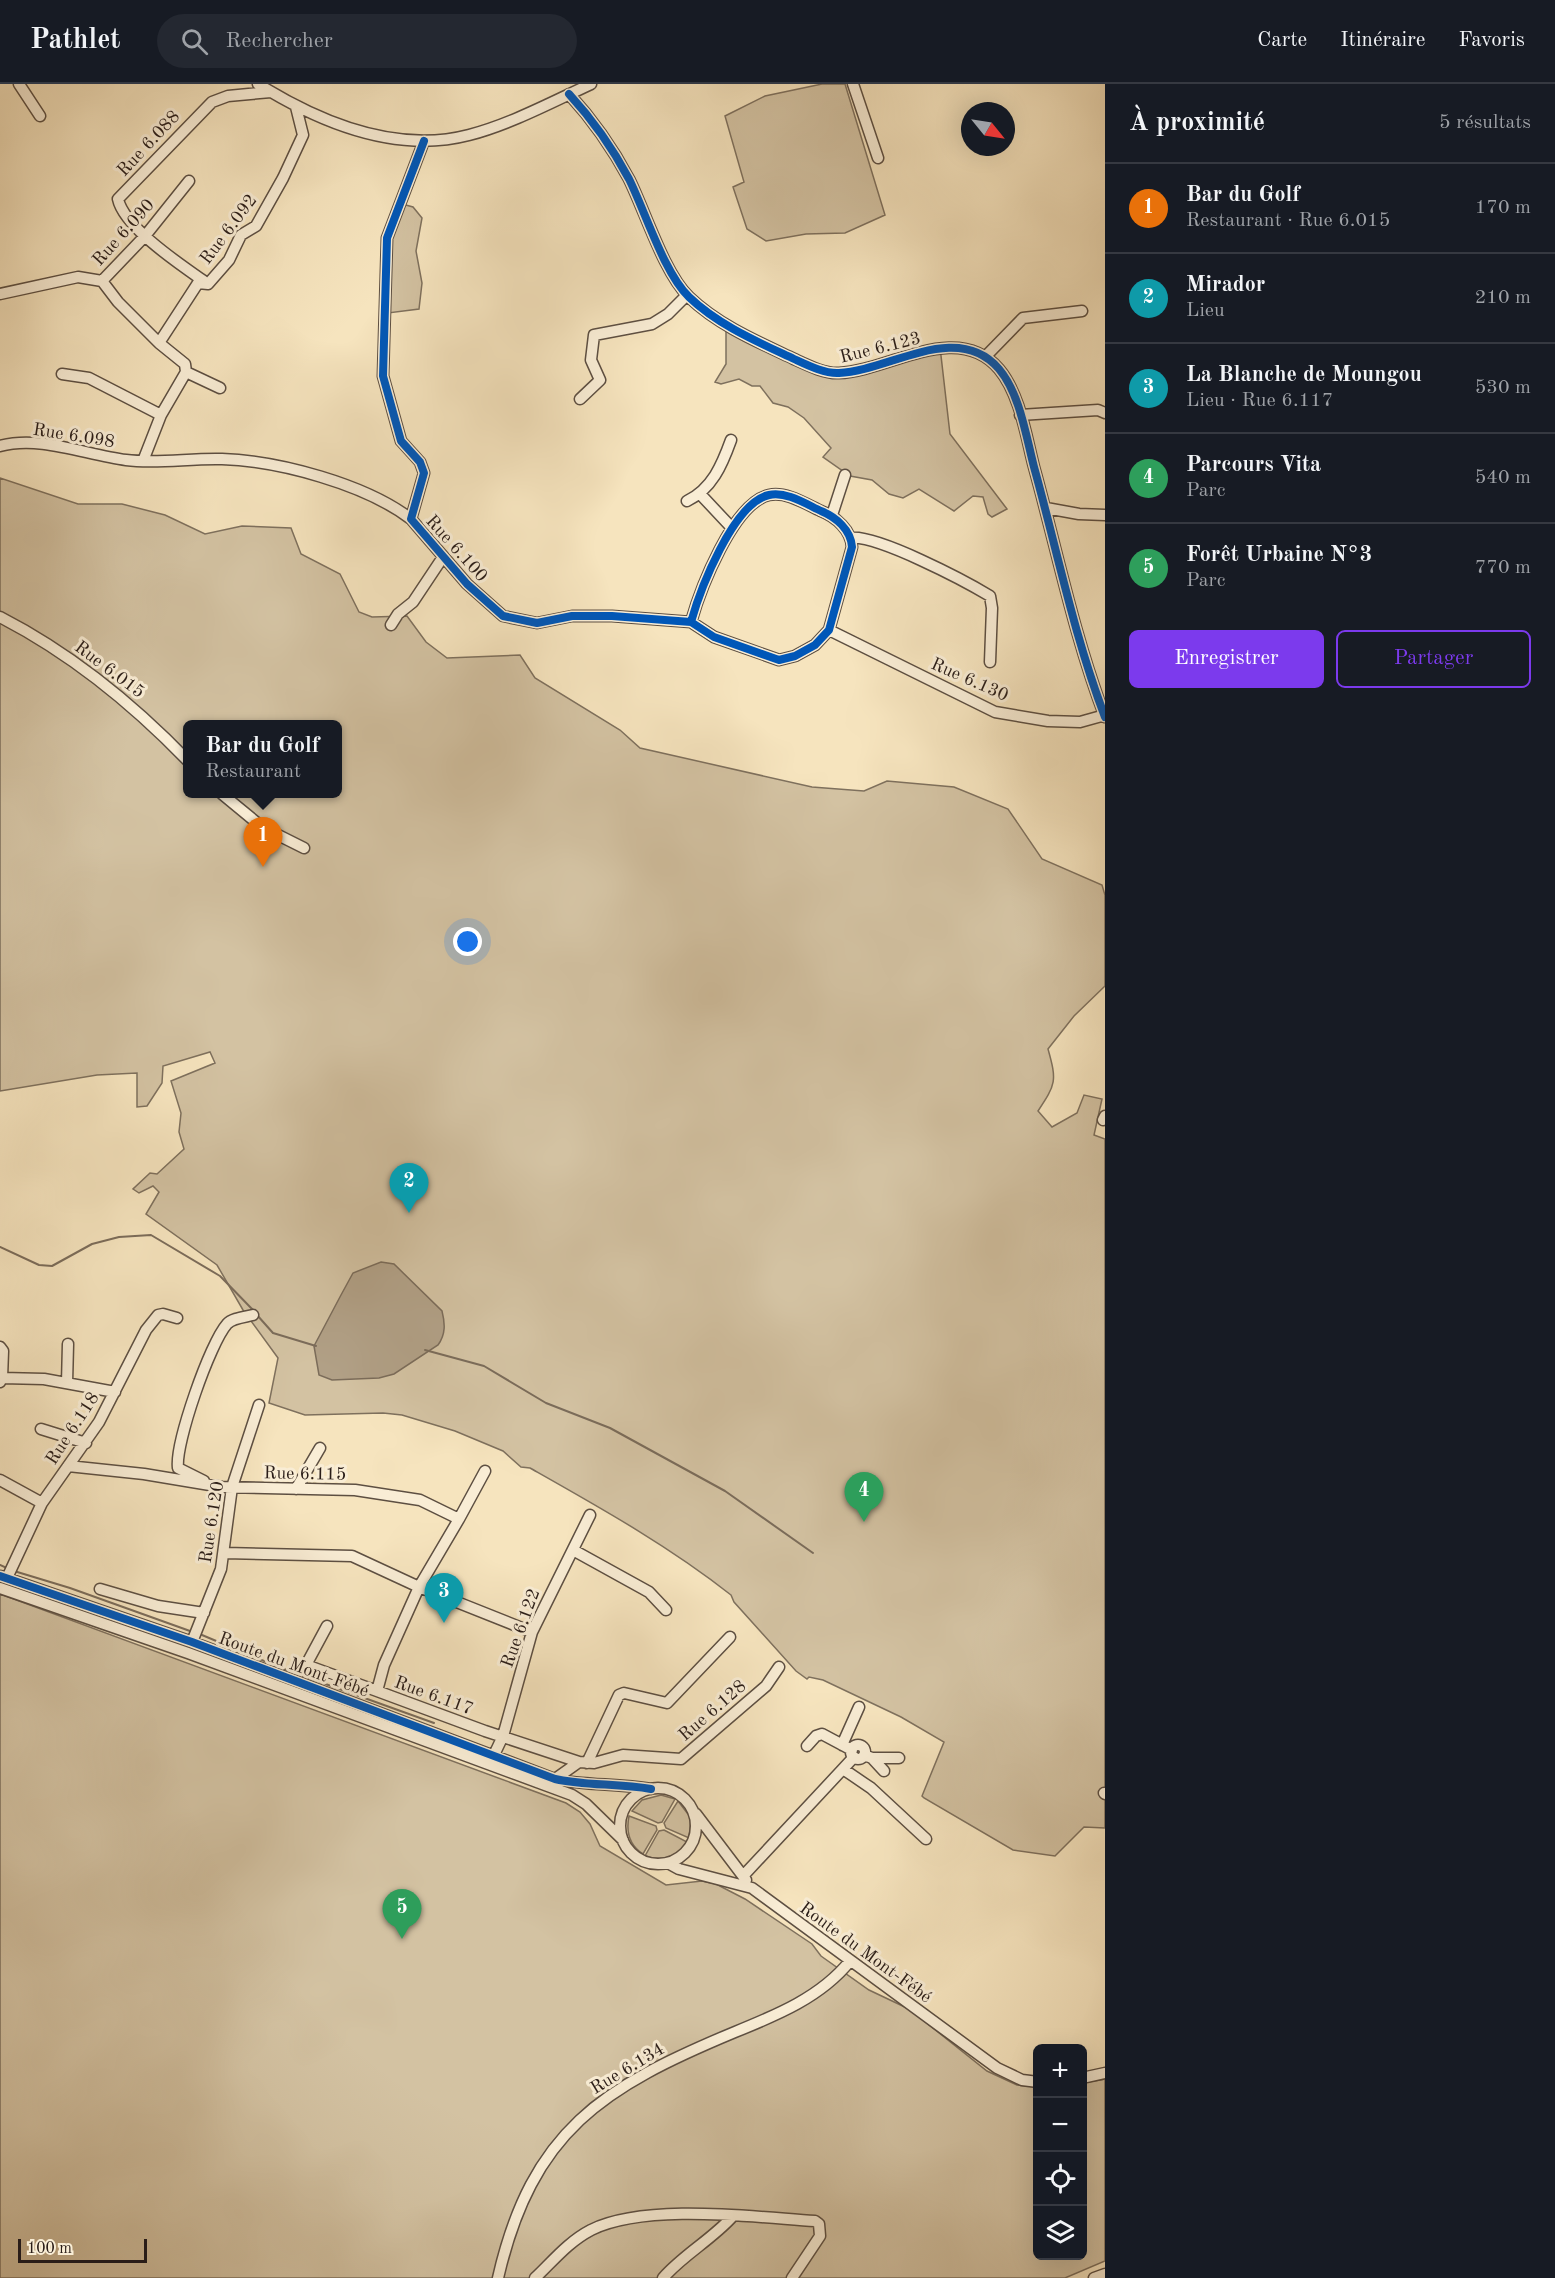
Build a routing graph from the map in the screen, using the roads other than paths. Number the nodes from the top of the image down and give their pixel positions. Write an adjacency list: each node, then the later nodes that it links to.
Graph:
1 (20, 84): 8 (street)
2 (258, 84): 5 (street)
3 (591, 84): 6 (street)
4 (854, 84): 10 (street)
5 (271, 93): 7 (street); 12 (street, Rue 6.088)
6 (569, 94): 9 (street); 16 (street, Rue 6.123)
7 (296, 107): 9 (street); 14 (street, Rue 6.092)
8 (39, 116)
9 (424, 141): 36 (street, Rue 6.100)
10 (878, 158)
11 (189, 181): 12 (street, Rue 6.090)
12 (145, 236): 13 (street, Rue 6.090); 14 (street)
13 (102, 281): 15 (street, Rue 6.090); 18 (street)
14 (208, 284): 18 (street, Rue 6.092)
15 (0, 294)
16 (687, 295): 19 (street, Rue 6.123); 23 (street)
17 (1082, 311): 19 (street)
18 (159, 343): 20 (street)
19 (986, 356): 26 (street)
20 (186, 372): 22 (street); 25 (street)
21 (62, 374): 25 (street)
22 (220, 388)
23 (580, 399)
24 (1105, 412): 26 (street)
25 (161, 415): 29 (street)
26 (1020, 415): 33 (street)
27 (731, 440): 31 (street)
28 (0, 446): 29 (street, Rue 6.098)
29 (144, 461): 36 (street, Rue 6.098)
30 (845, 475): 34 (street)
31 (701, 495): 32 (street); 37 (street)
32 (687, 501)
33 (1046, 508): 35 (street); 45 (street)
34 (832, 515): 37 (street); 38 (street)
35 (1105, 515)
36 (411, 519): 39 (street, Rue 6.100)
37 (732, 528): 41 (street)
38 (851, 538): 43 (street); 44 (street)
39 (443, 557): 41 (street, Rue 6.100); 42 (street)
40 (0, 617): 46 (street, Rue 6.015)
41 (691, 622): 43 (street)
42 (391, 625)
43 (829, 630): 45 (street, Rue 6.130)
44 (990, 662)
45 (1105, 716)
46 (183, 756)
47 (227, 798): 48 (street)
48 (304, 848)
49 (253, 1315): 63 (street)
50 (177, 1318): 55 (street, Rue 6.118)
51 (68, 1344): 54 (street)
52 (0, 1347): 53 (street)
53 (1, 1380): 54 (street)
54 (68, 1383): 55 (street)
55 (115, 1392): 58 (street, Rue 6.118)
56 (259, 1405): 64 (street, Rue 6.120)
57 (41, 1429): 58 (street)
58 (86, 1443): 60 (street, Rue 6.118)
59 (320, 1448): 65 (street)
60 (68, 1466): 63 (street, Rue 6.115); 66 (street, Rue 6.118)
61 (485, 1472): 68 (street)
62 (0, 1480): 66 (street)
63 (210, 1484): 64 (street, Rue 6.115)
64 (231, 1487): 65 (street, Rue 6.115); 70 (street, Rue 6.120)
65 (296, 1489): 68 (street, Rue 6.115)
66 (42, 1503): 71 (street, Rue 6.118)
67 (590, 1515): 69 (street, Rue 6.122)
68 (459, 1519): 72 (street)
69 (573, 1550): 75 (street); 78 (street, Rue 6.122)
70 (225, 1553): 72 (street); 76 (street, Rue 6.120)
71 (4, 1577): 80 (street, Route du Mont-Fébé)
72 (419, 1587): 78 (street); 82 (street, Rue 6.117)
73 (0, 1588): 96 (street, Route du Mont-Fébé)
74 (100, 1589): 76 (street)
75 (666, 1610)
76 (204, 1613): 80 (street, Rue 6.120)
77 (327, 1626): 82 (street)
78 (532, 1632): 84 (street, Rue 6.122)
79 (730, 1638): 89 (street)
80 (192, 1642): 87 (street, Route du Mont-Fébé)
81 (779, 1667): 89 (street, Rue 6.128)
82 (377, 1691): 84 (street, Rue 6.117)
83 (859, 1707): 86 (street)
84 (503, 1736): 87 (street, Rue 6.122); 89 (street, Rue 6.117)
85 (807, 1746): 86 (street)
86 (857, 1753): 88 (street); 90 (street); 91 (street)
87 (493, 1757): 92 (street, Route du Mont-Fébé)
88 (900, 1758)
89 (583, 1762): 92 (street, Rue 6.128)
90 (843, 1769): 95 (street); 98 (street)
91 (884, 1772)
92 (555, 1779): 93 (street, Route du Mont-Fébé)
93 (651, 1789): 94 (street); 96 (street)
94 (692, 1809): 97 (street); 98 (street)
95 (926, 1839)
96 (623, 1840): 97 (street)
97 (668, 1863): 99 (street, Route du Mont-Fébé)
98 (743, 1876): 99 (street)
99 (752, 1888): 100 (street, Route du Mont-Fébé)
100 (850, 1961): 103 (street, Route du Mont-Fébé); 106 (street, Rue 6.134)
101 (1105, 2073): 102 (street)
102 (1087, 2077)
103 (1033, 2081)
104 (732, 2217): 107 (street); 108 (street); 109 (street)
105 (1105, 2274): 110 (street)
106 (498, 2278)
107 (535, 2278)
108 (663, 2278)
109 (792, 2278)
110 (1094, 2278)

